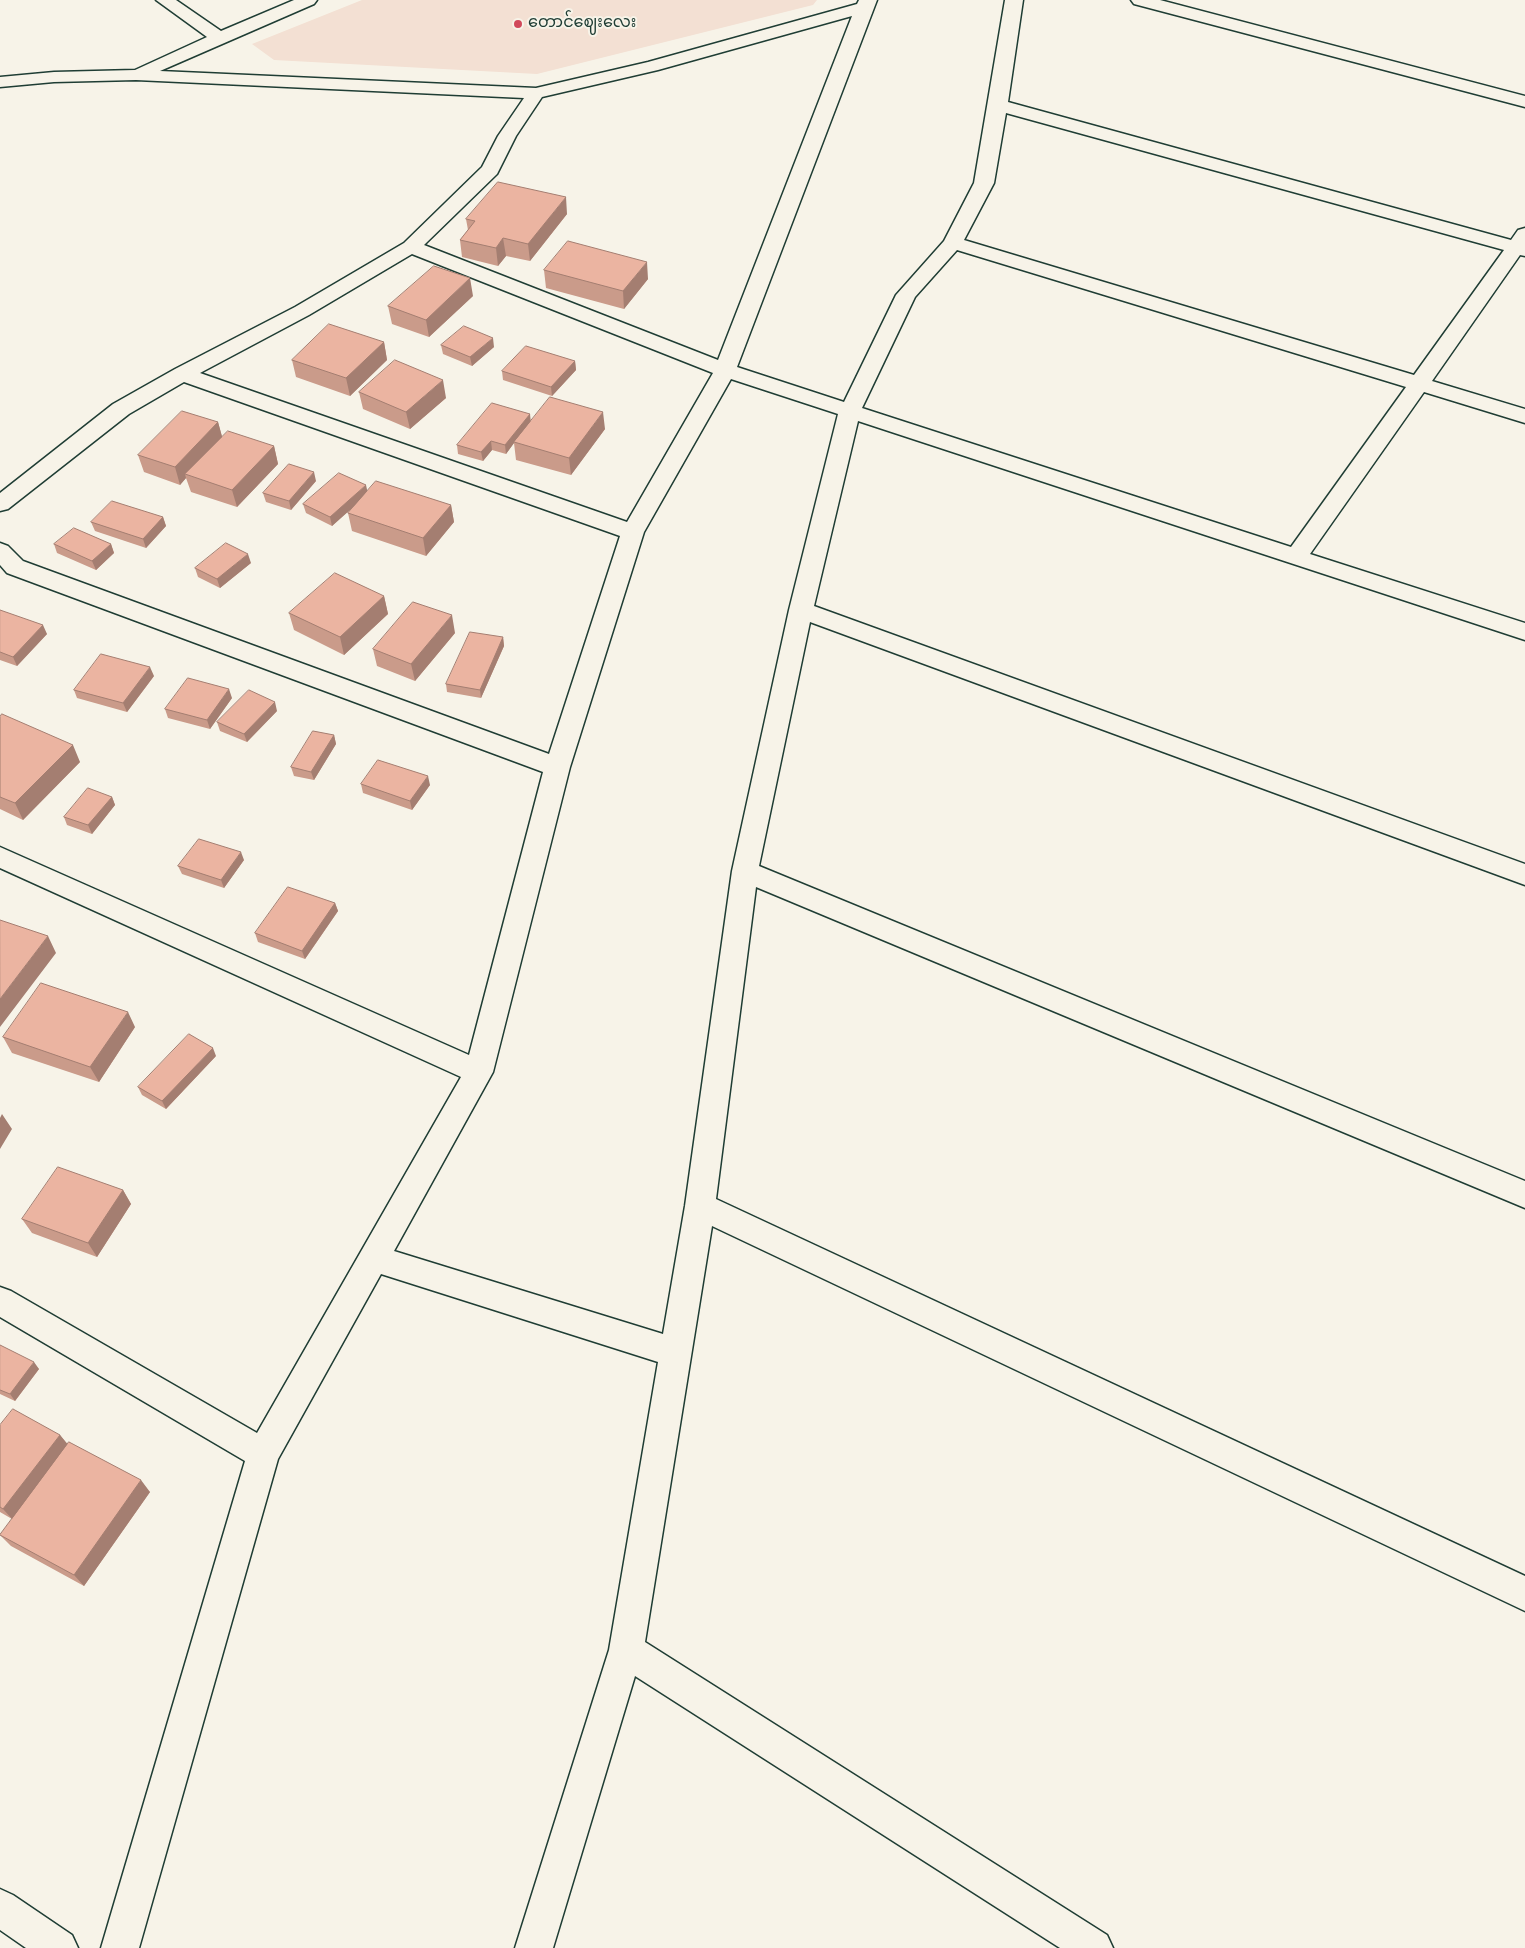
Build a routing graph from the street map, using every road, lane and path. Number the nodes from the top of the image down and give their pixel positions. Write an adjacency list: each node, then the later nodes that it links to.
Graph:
1 (165, 0): 6 (street)
2 (308, 0): 6 (street)
3 (1014, 0): 11 (street)
4 (1140, 0): 10 (street)
5 (866, 3): 9 (street); 15 (street)
6 (219, 38): 7 (street)
7 (136, 75): 8 (street); 9 (street)
8 (0, 82)
9 (536, 93): 14 (street)
10 (1525, 102)
11 (998, 105): 12 (street); 13 (street)
12 (953, 243): 17 (street); 18 (street)
13 (1521, 244): 17 (street)
14 (411, 247): 15 (street); 16 (street)
15 (725, 370): 18 (street); 21 (street)
16 (182, 374): 20 (street); 21 (street)
17 (1420, 384): 19 (street); 23 (street)
18 (850, 411): 23 (street); 24 (street)
19 (1525, 416)
20 (0, 504)
21 (633, 532): 26 (street)
22 (0, 551): 26 (street)
23 (1296, 557): 25 (street)
24 (801, 610): 28 (street); 29 (street)
25 (1525, 632)
26 (557, 767): 30 (street)
27 (0, 858): 30 (street)
28 (745, 871): 31 (street); 32 (street)
29 (1525, 875)
30 (479, 1072): 33 (street)
31 (1525, 1195)
32 (700, 1206): 35 (street); 37 (street)
33 (373, 1258): 35 (street); 36 (street)
34 (0, 1300): 36 (street)
35 (676, 1353): 38 (street)
36 (263, 1454): 41 (street)
37 (1525, 1594)
38 (626, 1650): 42 (street); 43 (street)
39 (0, 1908): 40 (street)
40 (59, 1948)
41 (120, 1948)
42 (534, 1948)
43 (1094, 1948)

